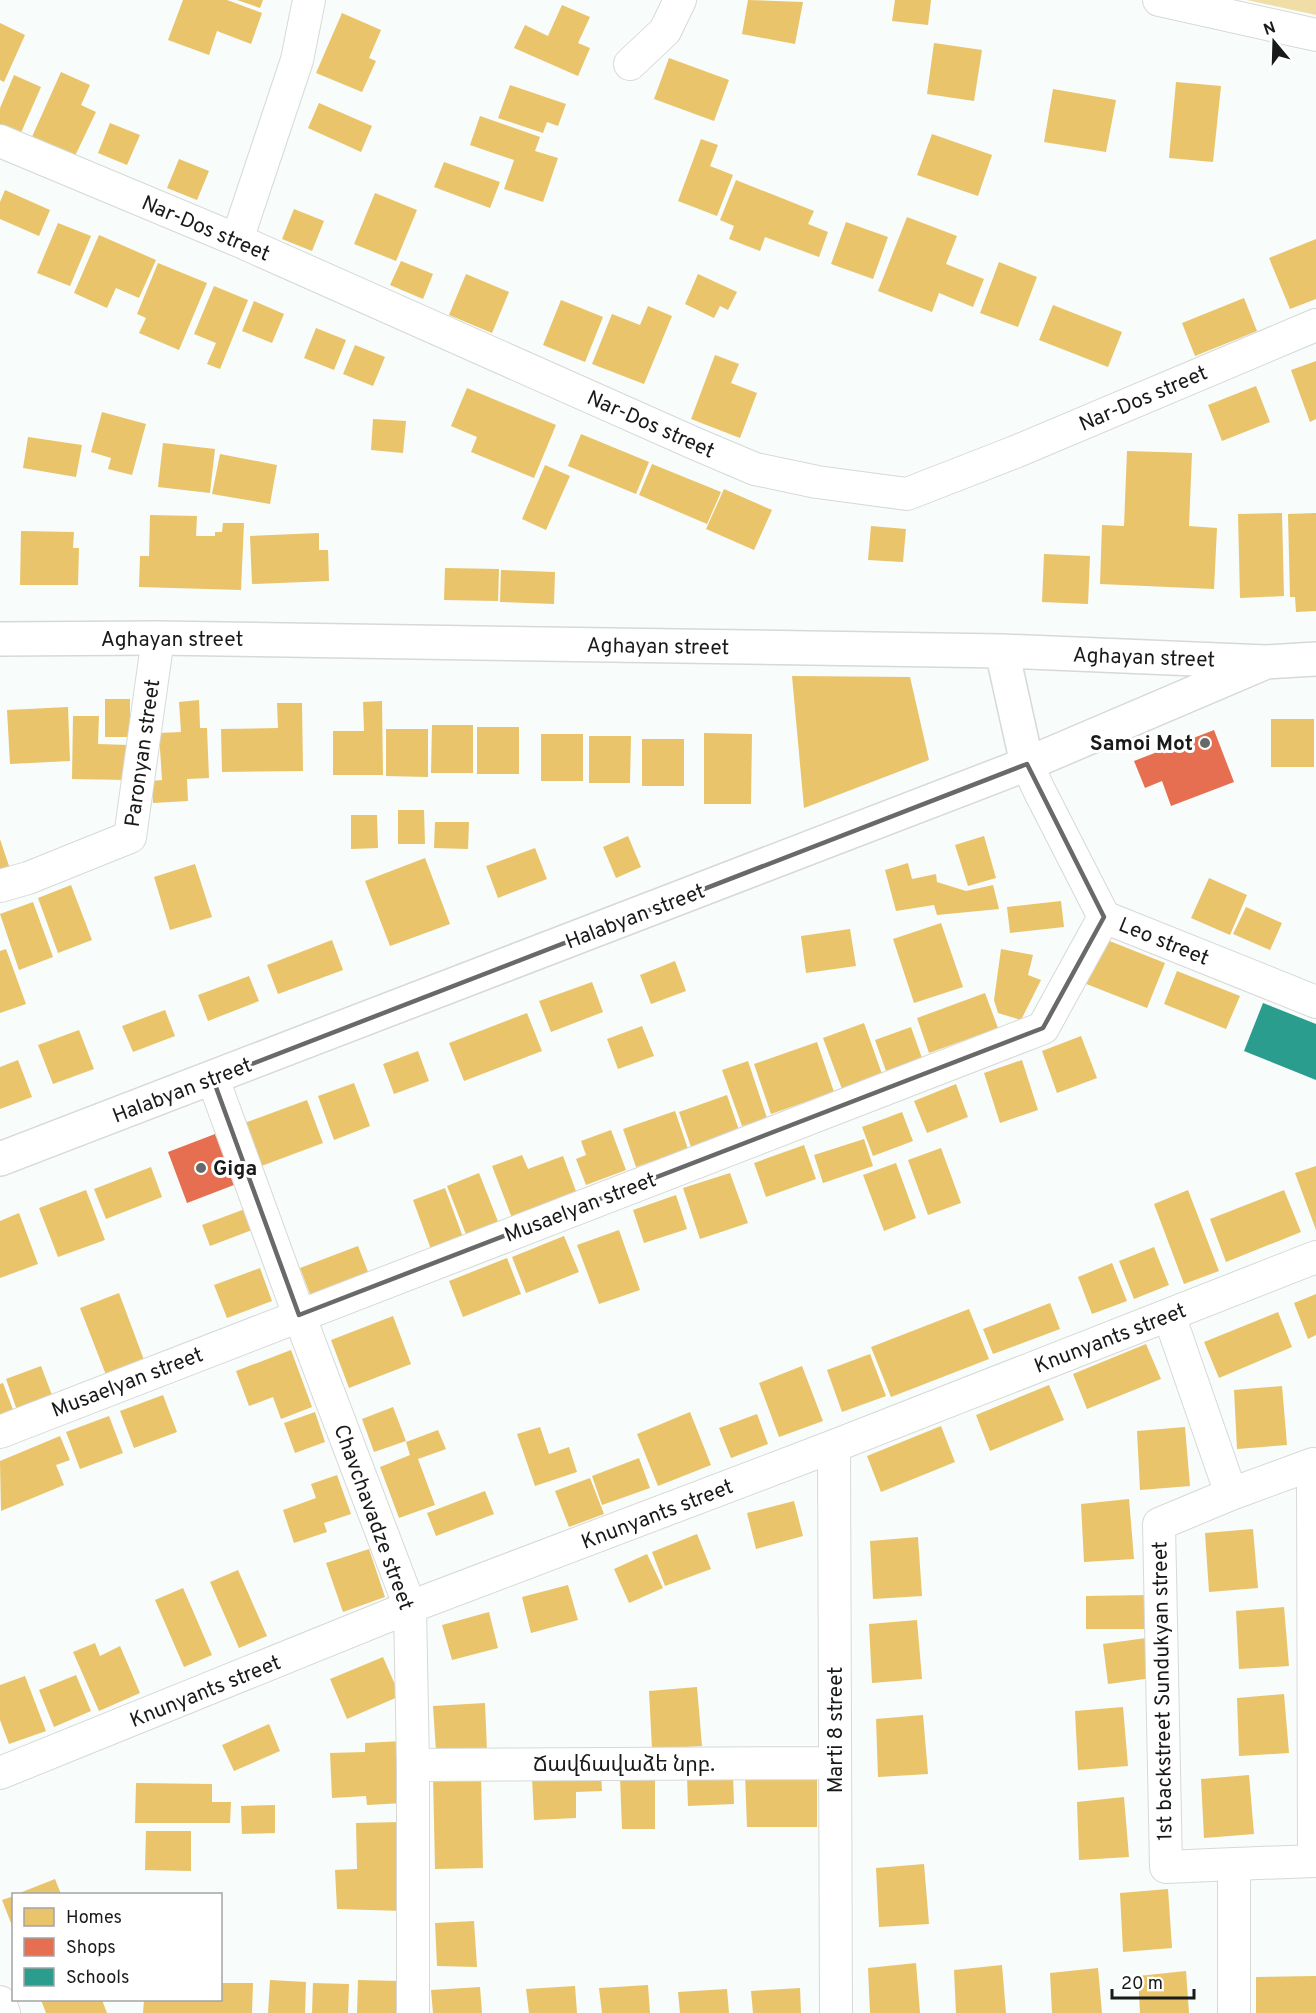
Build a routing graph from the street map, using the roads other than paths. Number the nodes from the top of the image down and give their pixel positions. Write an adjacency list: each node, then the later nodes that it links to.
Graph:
1 (309, 0): 7 (street)
2 (680, 0): 5 (street)
3 (1159, 0): 4 (street)
4 (1316, 35)
5 (630, 64)
6 (0, 141): 7 (street, Nar-Dos street)
7 (237, 240): 8 (street, Nar-Dos street)
8 (1316, 325)
9 (158, 638): 10 (main road, Aghayan street); 11 (main road, Aghayan street); 15 (street, Paronyan street)
10 (0, 639)
11 (1002, 651): 13 (main road, Aghayan street); 14 (main road)
12 (1316, 659): 13 (main road, Aghayan street)
13 (1266, 662): 14 (main road, Halabyan street)
14 (1027, 764): 16 (street, Leo street); 18 (main road, Halabyan street)
15 (0, 886)
16 (1104, 917): 17 (street, Leo street); 21 (street, Musaelyan street)
17 (1316, 1002)
18 (213, 1078): 19 (main road, Halabyan street); 21 (street, Chavchavadze street)
19 (0, 1159)
20 (1316, 1257): 22 (street, Knunyants street)
21 (299, 1315): 23 (street, Musaelyan street); 26 (street, Chavchavadze street)
22 (1169, 1315): 24 (street, Knunyants street); 25 (street)
23 (0, 1431)
24 (834, 1446): 26 (street, Knunyants street); 27 (street, Marti 8 street)
25 (1231, 1494): 30 (street, 1st backstreet Sundukyan street); 30 (street, 1st backstreet Sundukyan street)
26 (410, 1607): 28 (street, Chavchavadze street); 29 (street, Knunyants street)
27 (836, 1763): 28 (street, Ճավճավաձե նրբ.); 34 (street, Marti 8 street)
28 (413, 1765): 33 (street, Chavchavadze street)
29 (0, 1773)
30 (1234, 1864): 35 (street)
31 (0, 2002): 32 (street)
32 (4, 2013)
33 (413, 2013)
34 (836, 2013)
35 (1234, 2013)

